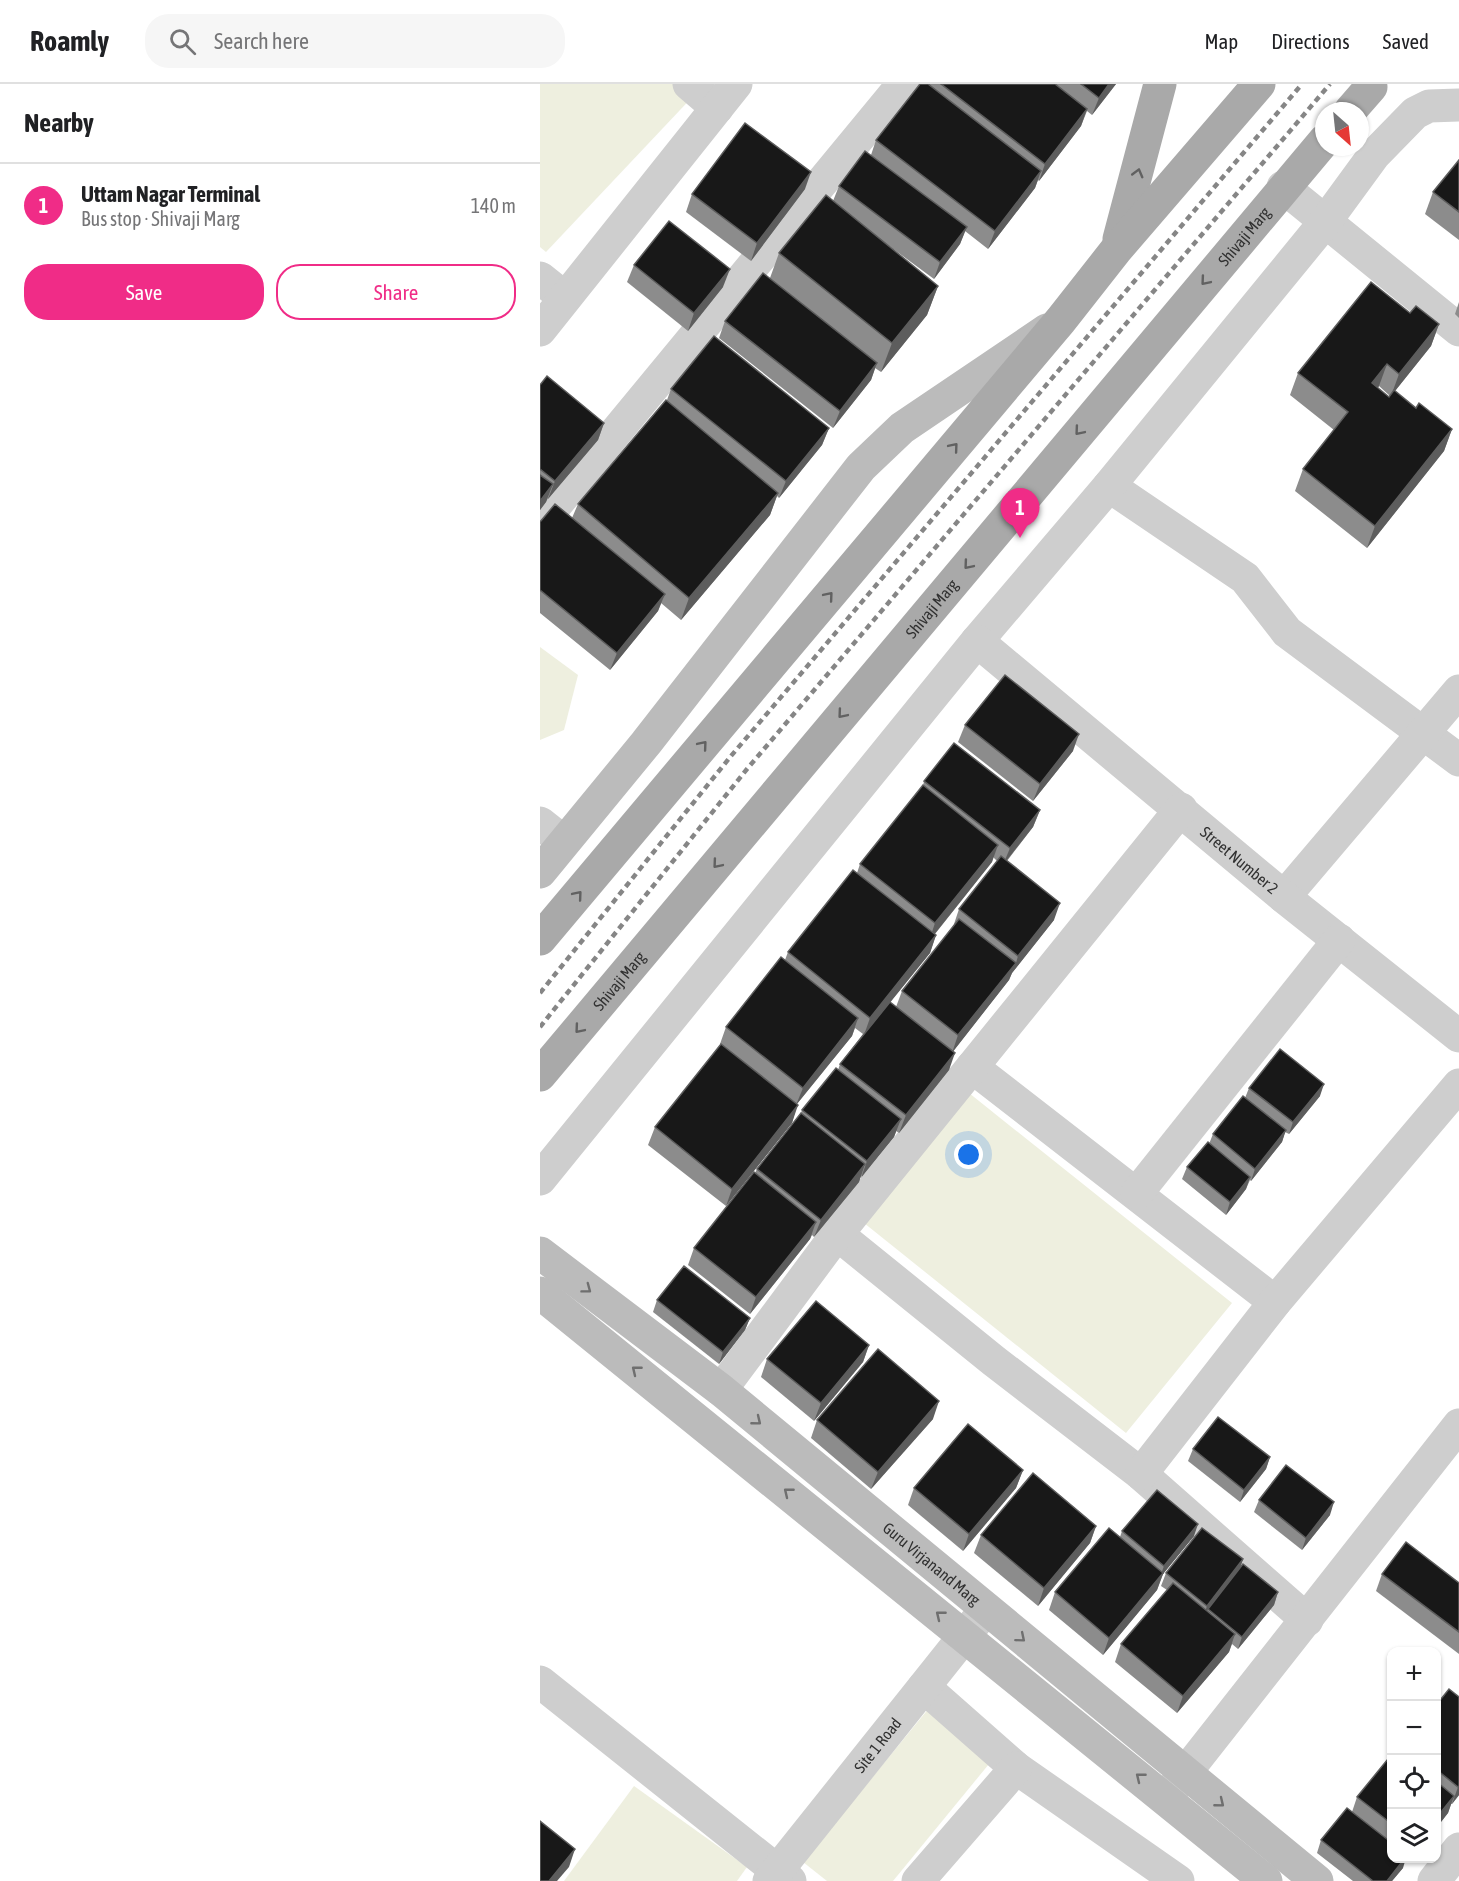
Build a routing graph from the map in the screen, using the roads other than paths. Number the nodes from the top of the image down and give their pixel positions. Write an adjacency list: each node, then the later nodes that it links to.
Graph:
1 (689, 84): 5 (street)
2 (903, 84): 17 (street)
3 (1160, 84): 10 (main road, one-way to 3)
4 (1259, 84): 10 (main road)
5 (727, 96): 12 (street)
6 (1459, 105): 9 (street)
7 (1315, 151): 8 (main road, Shivaji Marg)
8 (1283, 187): 9 (street); 30 (main road, Shivaji Marg, one-way to 30)
9 (1326, 222): 15 (street); 16 (street)
10 (1116, 249): 13 (main road)
11 (540, 278): 12 (street)
12 (565, 298): 14 (street)
13 (1061, 320): 23 (street); 26 (main road, one-way to 13)
14 (540, 330)
15 (1459, 330)
16 (1109, 486): 18 (street); 20 (street)
17 (540, 524)
18 (977, 641): 22 (street, Street Number 2); 32 (street)
19 (1459, 691): 20 (street)
20 (1424, 732): 21 (street); 25 (street)
21 (1459, 760)
22 (1181, 809): 25 (street, Street Number 2); 29 (street)
23 (552, 832): 24 (street)
24 (540, 872)
25 (1284, 897): 27 (street, Street Number 2)
26 (540, 939)
27 (1339, 940): 28 (street, Street Number 2); 33 (street)
28 (1459, 1036)
29 (972, 1066): 33 (street); 34 (street)
30 (540, 1076)
31 (1459, 1084): 37 (street)
32 (540, 1179)
33 (1137, 1193): 37 (street)
34 (837, 1234): 38 (street); 40 (street)
35 (540, 1253): 38 (street, Guru Virjanand Marg, one-way to 38)
36 (540, 1293): 43 (street, Guru Virjanand Marg, one-way to 36)
37 (1275, 1302): 40 (street)
38 (721, 1390): 41 (street, Guru Virjanand Marg, one-way to 41)
39 (1459, 1425): 42 (street)
40 (1141, 1474): 42 (street)
41 (986, 1609): 43 (street, Site 1 Road); 47 (street, Guru Virjanand Marg, one-way to 47)
42 (1306, 1620): 47 (street)
43 (965, 1635): 45 (street, Site 1 Road); 47 (street, Guru Virjanand Marg, one-way to 43)
44 (540, 1682): 49 (street)
45 (924, 1687): 46 (street); 49 (street, Site 1 Road)
46 (1016, 1768): 50 (street); 51 (street)
47 (1176, 1786): 52 (street, Guru Virjanand Marg); 53 (street, Guru Virjanand Marg, one-way to 53)
48 (1459, 1849): 54 (street)
49 (779, 1878)
50 (918, 1881)
51 (1178, 1881)
52 (1266, 1881)
53 (1317, 1881)
54 (1434, 1881)

